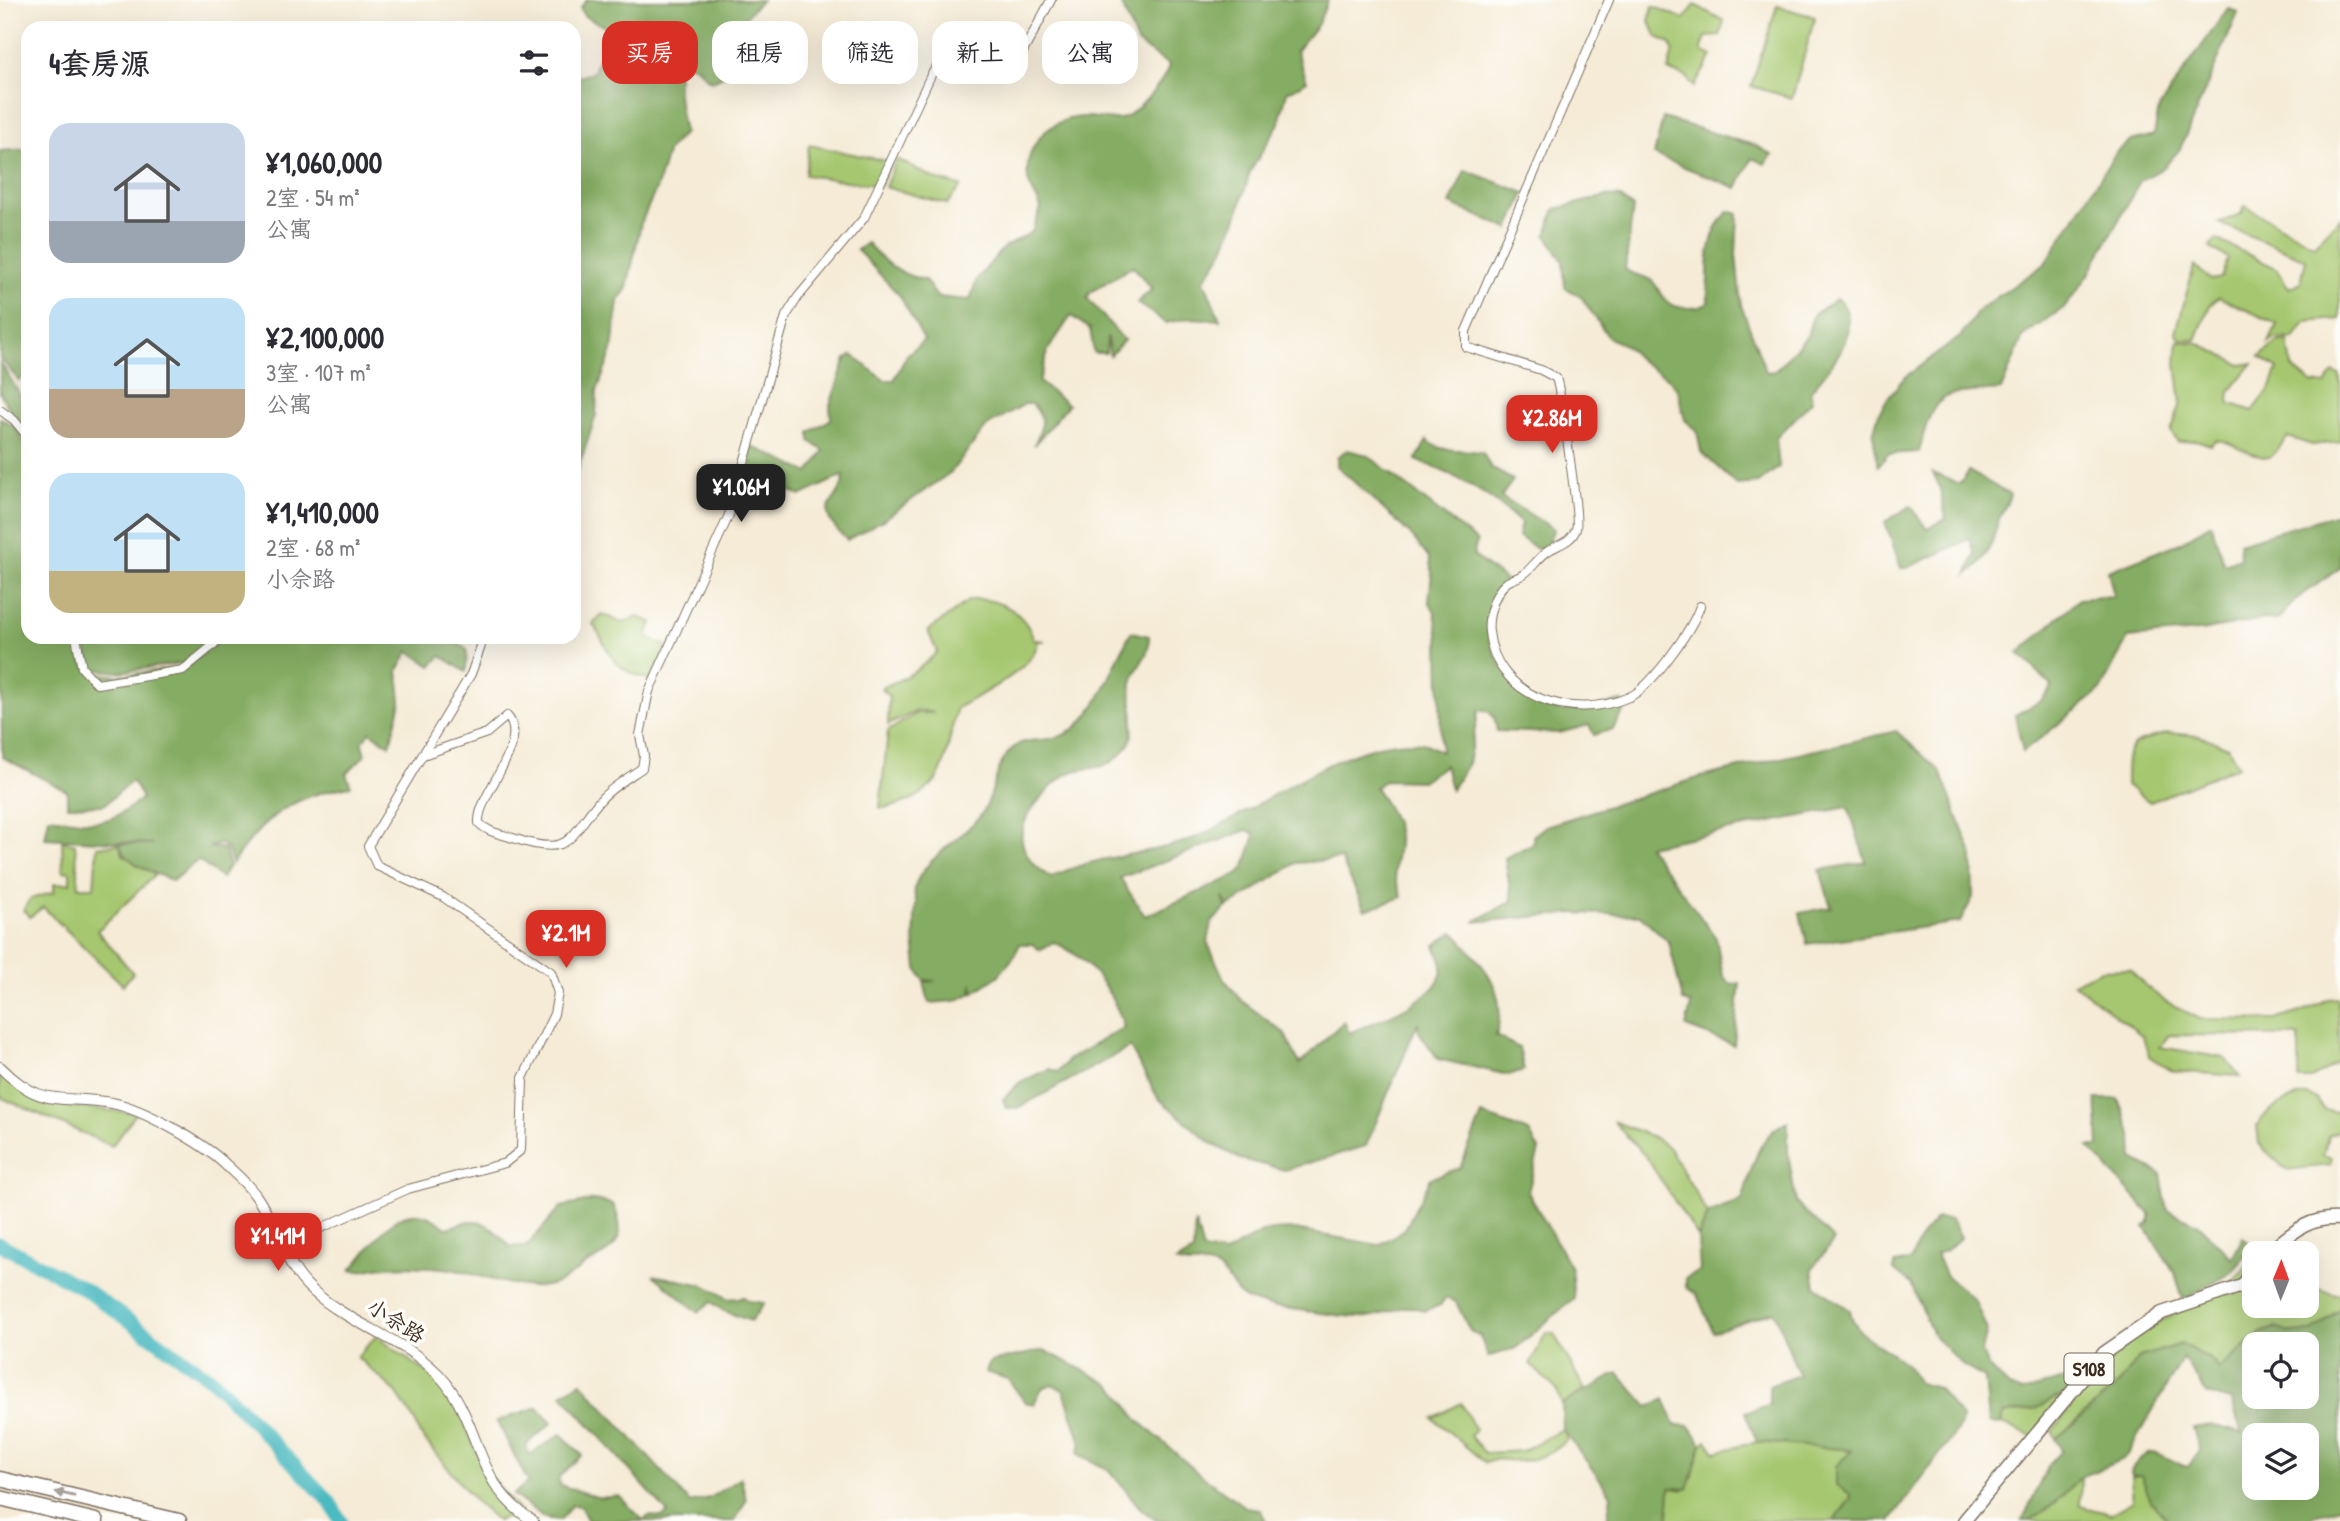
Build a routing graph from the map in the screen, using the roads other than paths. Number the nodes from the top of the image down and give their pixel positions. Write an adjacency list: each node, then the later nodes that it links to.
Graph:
1 (1051, 0): 9 (street)
2 (1609, 0): 5 (street)
3 (0, 410): 4 (street)
4 (21, 428)
5 (1700, 606)
6 (77, 644): 7 (street)
7 (215, 644)
8 (481, 644): 9 (street)
9 (423, 755): 13 (street)
10 (0, 1067): 13 (street, 小佘路)
11 (2340, 1219): 12 (main road)
12 (2282, 1241)
13 (281, 1246): 19 (street, 小佘路)
14 (2242, 1286): 20 (main road, S108)
15 (0, 1479): 18 (highway, one-way to 15)
16 (0, 1498): 17 (highway)
17 (96, 1521)
18 (179, 1521)
19 (533, 1521)
20 (1964, 1521)

